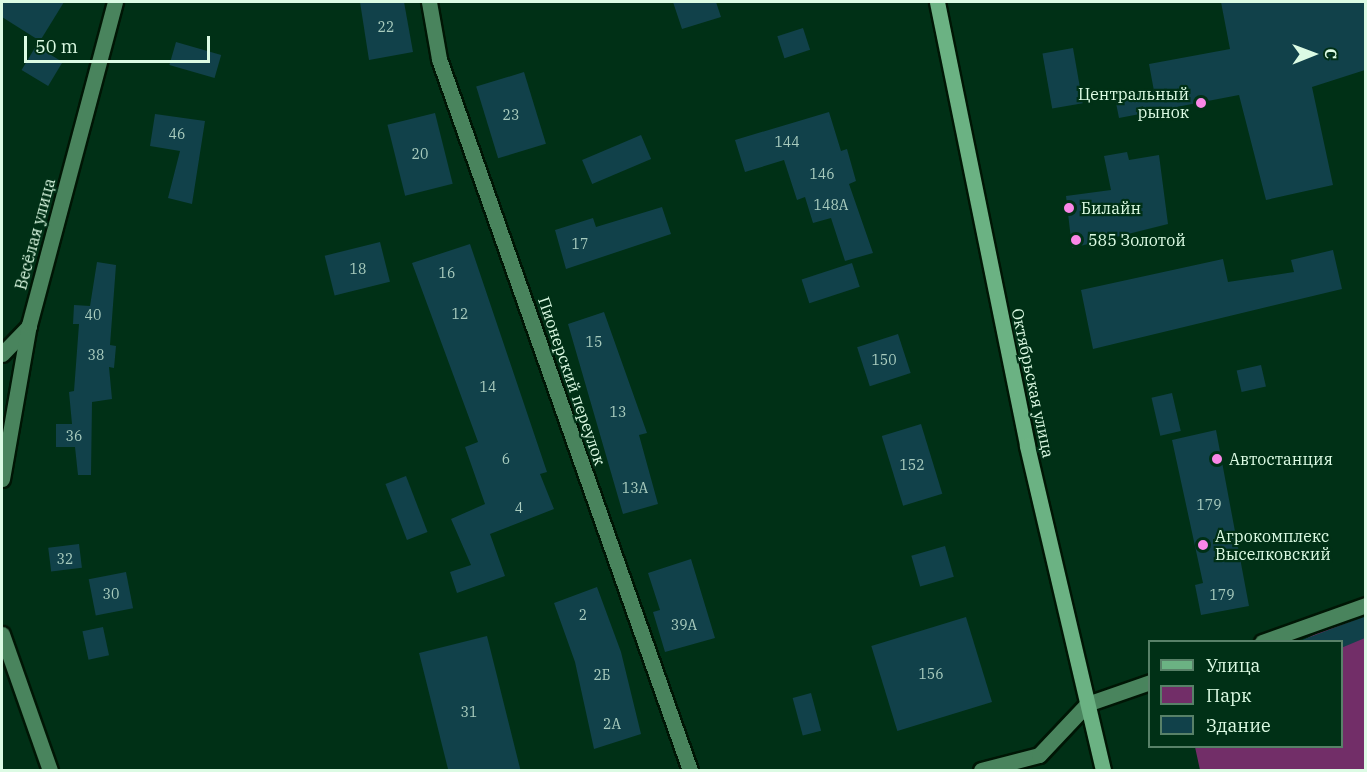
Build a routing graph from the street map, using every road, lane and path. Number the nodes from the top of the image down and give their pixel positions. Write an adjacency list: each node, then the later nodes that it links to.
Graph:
1 (115, 2): 4 (street, Весёлая улица)
2 (429, 2): 13 (street, Пионерский переулок)
3 (937, 2): 11 (main road, Октябрьская улица)
4 (29, 325): 5 (street); 6 (street, Весёлая улица)
5 (2, 354)
6 (2, 479)
7 (1365, 605): 9 (street)
8 (2, 634): 12 (street)
9 (1268, 640)
10 (1148, 682): 11 (street)
11 (1087, 704): 14 (street); 15 (main road, Октябрьская улица)
12 (50, 771)
13 (690, 771)
14 (981, 771)
15 (1103, 771)

